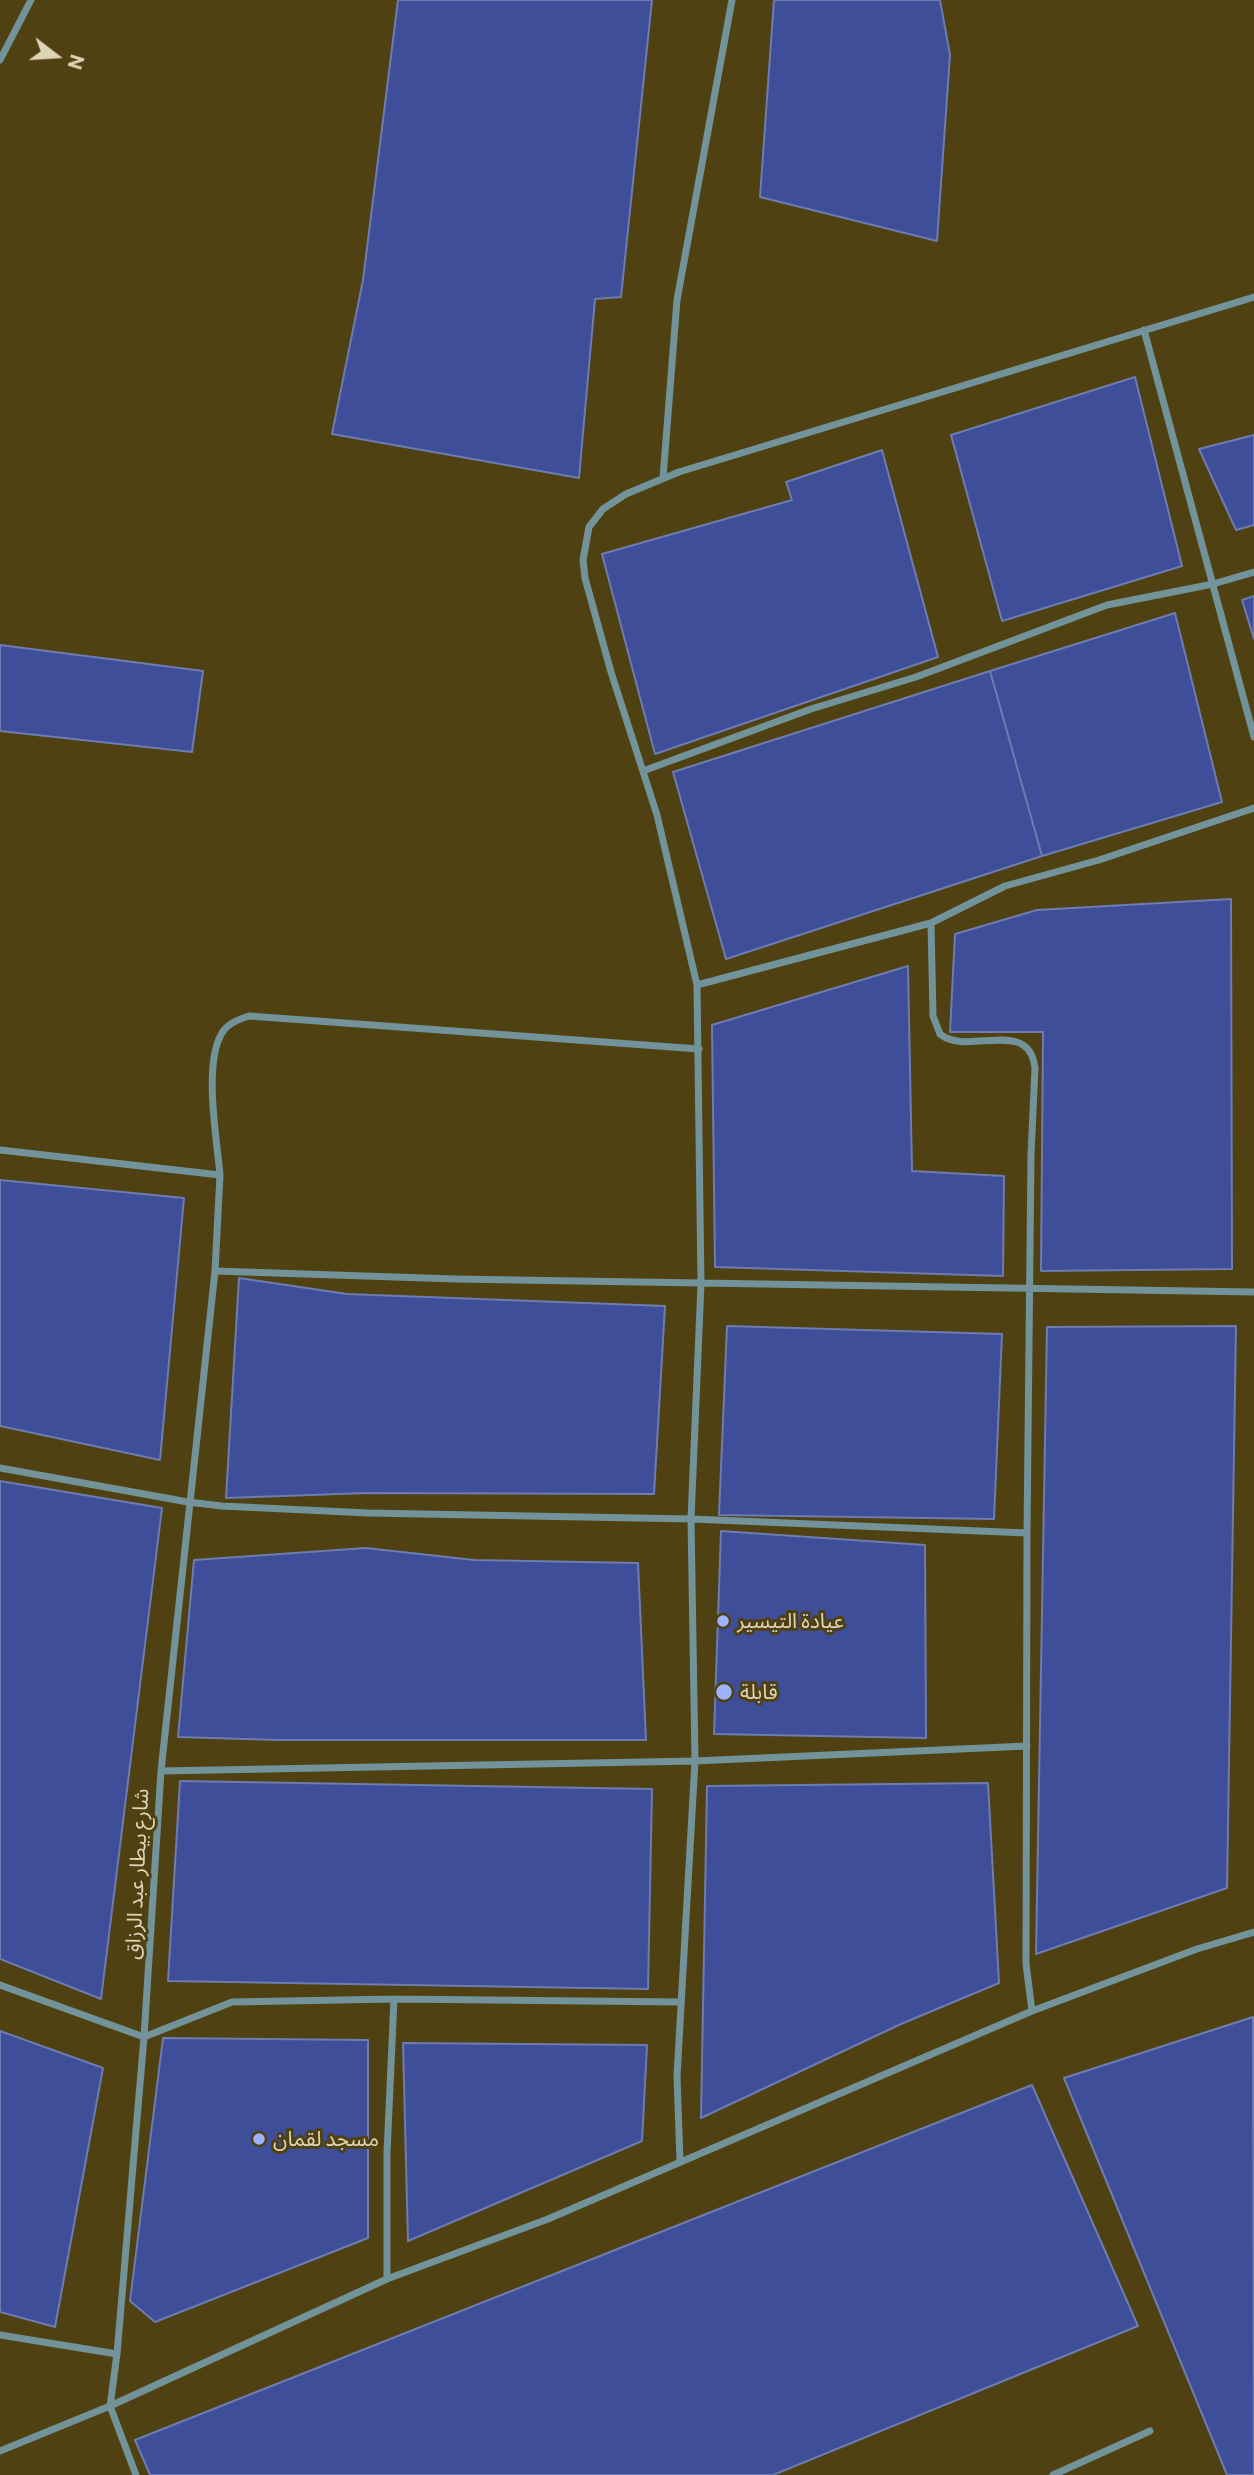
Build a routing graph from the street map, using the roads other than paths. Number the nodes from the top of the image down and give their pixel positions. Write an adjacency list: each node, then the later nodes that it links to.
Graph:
1 (31, 0): 3 (street)
2 (732, 0): 6 (street)
3 (0, 60)
4 (1254, 297): 5 (street)
5 (1144, 330): 6 (street); 8 (street)
6 (663, 478): 10 (street)
7 (1254, 572): 8 (street)
8 (1213, 584): 9 (street); 10 (street)
9 (1254, 737)
10 (643, 771): 13 (street)
11 (1254, 808): 12 (street)
12 (931, 923): 13 (street); 19 (street)
13 (697, 985): 14 (street)
14 (699, 1049): 16 (street, شارع بيطار عبد الرزاق); 18 (street)
15 (0, 1150): 16 (street)
16 (220, 1175): 17 (street, شارع بيطار عبد الرزاق)
17 (215, 1271): 18 (street); 22 (street, شارع بيطار عبد الرزاق)
18 (701, 1284): 19 (street); 23 (street)
19 (1030, 1289): 20 (street); 24 (street)
20 (1254, 1292)
21 (0, 1468): 22 (street)
22 (188, 1502): 23 (street); 27 (street, شارع بيطار عبد الرزاق)
23 (691, 1519): 24 (street); 26 (street)
24 (1027, 1533): 25 (street)
25 (1027, 1746): 26 (street); 32 (street)
26 (695, 1761): 27 (street); 31 (street)
27 (161, 1771): 33 (street, شارع بيطار عبد الرزاق)
28 (1254, 1932): 32 (street)
29 (0, 1985): 33 (street)
30 (394, 1999): 31 (street); 33 (street); 35 (street)
31 (681, 2002): 34 (street)
32 (1032, 2011): 34 (street)
33 (144, 2037): 37 (street, شارع بيطار عبد الرزاق)
34 (680, 2161): 35 (street)
35 (387, 2279): 38 (street)
36 (0, 2335): 37 (street)
37 (117, 2354): 38 (street, شارع بيطار عبد الرزاق)
38 (110, 2406): 40 (street); 41 (street, شارع بيطار عبد الرزاق)
39 (1150, 2431): 42 (street)
40 (0, 2451)
41 (136, 2475)
42 (1053, 2475)

